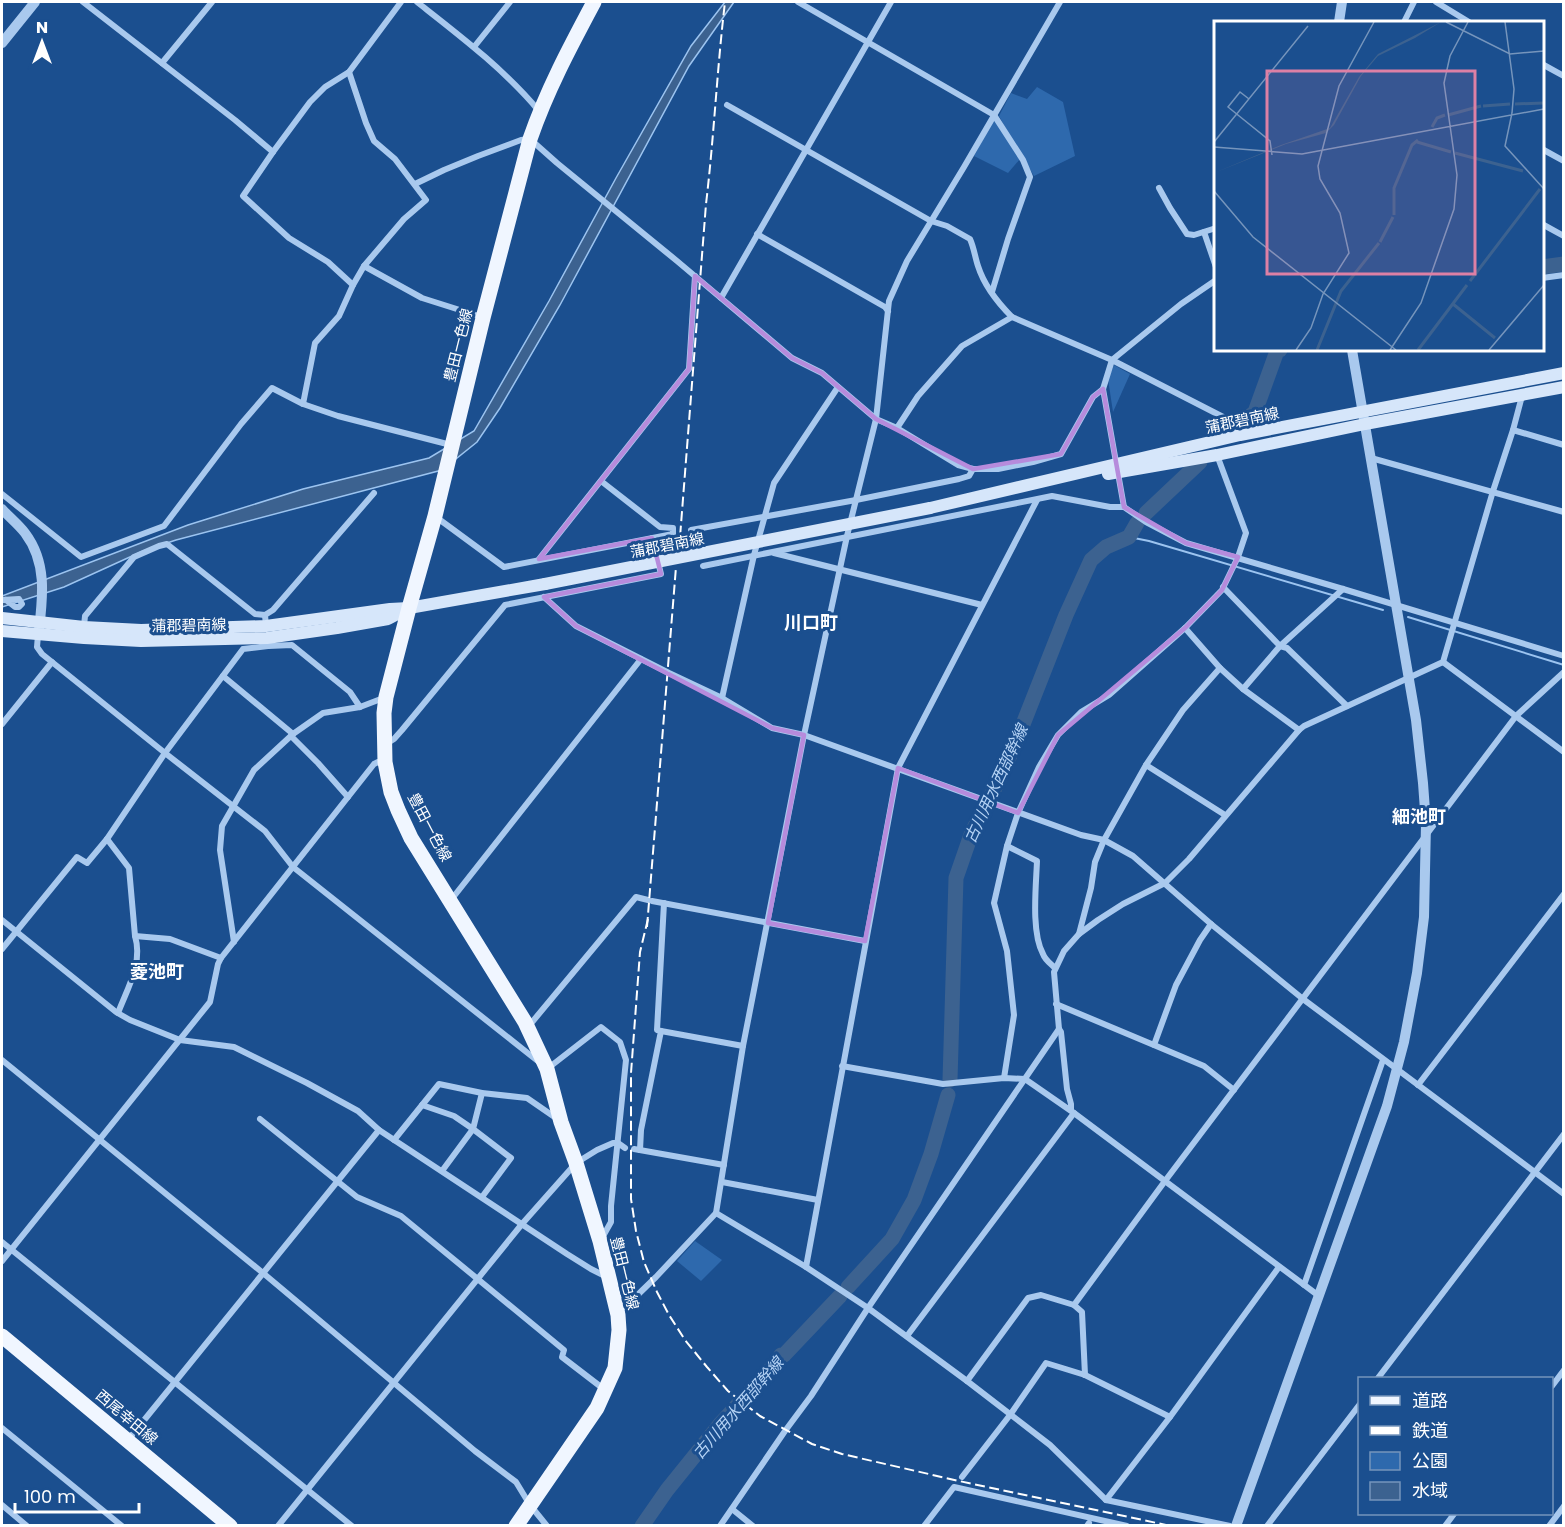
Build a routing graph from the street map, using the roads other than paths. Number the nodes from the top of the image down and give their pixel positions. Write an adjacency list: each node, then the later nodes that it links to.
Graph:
1 (35, 2): 18 (street)
2 (83, 2): 20 (street)
3 (213, 2): 20 (street)
4 (401, 2): 22 (street)
5 (417, 2): 19 (street)
6 (510, 2): 19 (street)
7 (594, 2): 25 (main road, 豊田一色線)
8 (798, 2): 17 (street)
9 (891, 2): 17 (street)
10 (1060, 2): 26 (street)
11 (1342, 2): 14 (street)
12 (1414, 2): 15 (street)
13 (1436, 2): 16 (street)
14 (1339, 21)
15 (1404, 21)
16 (1467, 21)
17 (868, 43): 26 (street); 28 (street)
18 (2, 44)
19 (474, 47): 25 (street)
20 (162, 63): 30 (street)
21 (1544, 65): 23 (street)
22 (349, 72): 30 (street); 32 (street)
23 (1563, 76)
24 (727, 105): 28 (street)
25 (540, 111): 27 (main road, 豊田一色線)
26 (994, 115): 34 (street); 47 (street)
27 (530, 139): 32 (street); 43 (street); 51 (main road, 豊田一色線)
28 (806, 149): 34 (street); 38 (street)
29 (1544, 151): 31 (street)
30 (273, 152): 46 (street)
31 (1563, 161)
32 (415, 184): 41 (street)
33 (1159, 188): 37 (street)
34 (931, 221): 47 (street); 49 (street)
35 (1544, 225): 39 (street)
36 (1214, 228): 37 (street)
37 (1204, 232): 40 (street)
38 (757, 234): 48 (street); 49 (street)
39 (1563, 236)
40 (1214, 264)
41 (364, 266): 46 (street); 51 (street)
42 (1563, 275): 44 (street)
43 (695, 276): 48 (street); 72 (street)
44 (1544, 278)
45 (1214, 281): 53 (street)
46 (353, 285): 59 (street)
47 (992, 292): 50 (street)
48 (721, 298): 55 (street)
49 (888, 312): 61 (street)
50 (1012, 317): 53 (street); 63 (street)
51 (483, 318): 67 (main road, 豊田一色線)
52 (1352, 351): 60 (street)
53 (1112, 360): 57 (street); 65 (street)
54 (1563, 373): 60 (main road, 蒲郡碧南線)
55 (838, 387): 61 (street); 82 (street)
56 (1563, 387): 58 (main road, 蒲郡碧南線)
57 (1103, 389): 70 (street); 71 (street)
58 (1522, 396): 62 (main road, 蒲郡碧南線); 64 (street)
59 (303, 404): 67 (street); 75 (street)
60 (1362, 411): 62 (street); 65 (main road, 蒲郡碧南線)
61 (876, 419): 63 (street); 76 (street)
62 (1365, 424): 68 (main road, 蒲郡碧南線); 69 (street)
63 (897, 428): 71 (street)
64 (1513, 430): 66 (street); 73 (street)
65 (1240, 435): 70 (main road, 蒲郡碧南線)
66 (1563, 445)
67 (451, 446): 81 (main road, 豊田一色線)
68 (1217, 455): 70 (main road, 蒲郡碧南線); 89 (street)
69 (1371, 458): 73 (street); 96 (street)
70 (1117, 468): 78 (street); 97 (main road, 蒲郡碧南線, bridge)
71 (973, 469): 76 (street)
72 (601, 481): 84 (street); 88 (street)
73 (1493, 491): 80 (street); 101 (street)
74 (374, 493): 104 (street)
75 (2, 494)
76 (856, 500): 82 (street); 83 (street)
77 (1037, 500): 78 (street); 83 (street); 95 (street)
78 (1124, 507): 89 (street)
79 (2, 509): 102 (street)
80 (1563, 512)
81 (435, 516): 88 (street); 97 (main road, 豊田一色線)
82 (763, 518): 85 (street); 87 (street)
83 (847, 536): 86 (street); 91 (street)
84 (652, 538): 88 (street); 94 (street)
85 (697, 547)
86 (771, 552): 87 (street); 91 (street)
87 (753, 555): 90 (street); 116 (street)
88 (539, 559)
89 (1237, 559): 92 (street); 93 (street)
90 (703, 566)
91 (840, 570): 95 (street); 123 (street)
92 (1223, 587): 100 (street); 105 (street)
93 (1342, 590): 96 (street); 105 (street)
94 (544, 597): 107 (street); 124 (street)
95 (982, 605): 129 (street)
96 (1396, 605): 101 (street); 113 (street)
97 (409, 608): 104 (main road, 蒲郡碧南線); 115 (main road, 豊田一色線)
98 (2, 618): 102 (main road, 蒲郡碧南線)
99 (84, 627): 102 (main road, 蒲郡碧南線); 104 (main road, 蒲郡碧南線); 104 (street)
100 (1185, 628): 110 (street); 132 (street)
101 (1453, 628): 106 (street); 109 (street)
102 (39, 629): 103 (main road, 蒲郡碧南線); 104 (main road, 蒲郡碧南線); 108 (street)
103 (2, 631)
104 (267, 631): 112 (street); 118 (street)
105 (1280, 646): 114 (street); 117 (street)
106 (1563, 656)
107 (641, 659): 116 (street); 141 (street)
108 (52, 662): 120 (street); 126 (street)
109 (1443, 662): 113 (street); 119 (street)
110 (1220, 668): 114 (street); 128 (street)
111 (1563, 672): 119 (street)
112 (223, 676): 122 (street); 126 (street)
113 (1408, 678): 117 (street); 134 (street)
114 (1243, 689): 121 (street)
115 (386, 697): 118 (street); 124 (main road, 豊田一色線)
116 (722, 698): 123 (street)
117 (1347, 706): 121 (street)
118 (360, 707): 122 (street)
119 (1516, 716): 125 (street); 134 (street)
120 (2, 724)
121 (1299, 730): 133 (street)
122 (292, 735): 130 (street); 131 (street)
123 (804, 735): 129 (street); 144 (street)
124 (384, 745): 127 (main road, 豊田一色線)
125 (1563, 752)
126 (165, 753): 131 (street); 135 (street)
127 (385, 762): 130 (street); 141 (main road, 豊田一色線)
128 (1146, 765): 133 (street); 136 (street)
129 (897, 768): 132 (street); 149 (street)
130 (348, 797): 138 (street)
131 (232, 806): 138 (street); 150 (street)
132 (1018, 813): 136 (street); 137 (street)
133 (1225, 815): 139 (street)
134 (1426, 835): 154 (street); 167 (street)
135 (107, 839): 146 (street); 148 (street)
136 (1104, 840): 139 (street); 147 (street)
137 (1007, 846): 153 (street); 168 (street)
138 (293, 867): 150 (street); 166 (street)
139 (1166, 883): 145 (street); 147 (street)
140 (1563, 894): 170 (street)
141 (451, 900): 157 (main road, 豊田一色線)
142 (664, 903): 144 (street); 157 (street); 159 (street)
143 (2, 920): 146 (street)
144 (768, 923): 149 (street); 162 (street)
145 (1210, 924): 154 (street); 161 (street)
146 (16, 931): 151 (street); 156 (street)
147 (1079, 934): 153 (street)
148 (135, 936): 152 (street); 156 (street)
149 (865, 941): 165 (street)
150 (234, 942): 152 (street)
151 (2, 949)
152 (221, 958): 160 (street)
153 (1055, 968): 155 (street)
154 (1303, 999): 164 (street); 171 (street)
155 (1056, 1004): 158 (street); 161 (street)
156 (118, 1012): 160 (street)
157 (527, 1027): 166 (main road, 豊田一色線)
158 (1059, 1029): 169 (street); 174 (street)
159 (661, 1030): 162 (street); 185 (street)
160 (180, 1040): 178 (street); 180 (street)
161 (1154, 1045): 171 (street)
162 (743, 1046): 185 (street)
163 (2, 1060): 180 (street)
164 (1383, 1060): 167 (street); 205 (street)
165 (842, 1066): 168 (street); 193 (street)
166 (546, 1069): 176 (main road, 豊田一色線); 182 (street)
167 (1397, 1070): 170 (street); 206 (street)
168 (1004, 1078): 169 (street)
169 (1025, 1079): 174 (street); 208 (street)
170 (1418, 1085): 187 (street)
171 (1234, 1090): 189 (street)
172 (482, 1093): 173 (street); 176 (street); 177 (street)
173 (422, 1105): 177 (street); 181 (street)
174 (1072, 1112): 189 (street); 211 (street)
175 (260, 1119): 188 (street)
176 (561, 1122): 184 (main road, 豊田一色線)
177 (473, 1129): 186 (street); 192 (street)
178 (379, 1130): 181 (street); 188 (street)
179 (1563, 1134): 187 (street)
180 (99, 1139): 198 (street); 202 (street)
181 (394, 1140): 186 (street)
182 (618, 1143): 183 (street); 184 (street); 196 (street)
183 (625, 1148)
184 (576, 1163): 195 (street); 196 (main road, 豊田一色線)
185 (724, 1165): 190 (street)
186 (442, 1171): 192 (street)
187 (1534, 1172): 191 (street); 214 (street)
188 (338, 1181): 202 (street); 204 (street)
189 (1165, 1181): 201 (street); 207 (street)
190 (722, 1182): 193 (street); 194 (street)
191 (1563, 1194)
192 (482, 1197): 195 (street)
193 (818, 1200): 200 (street)
194 (716, 1213): 200 (street); 209 (street)
195 (522, 1224): 203 (street); 204 (street)
196 (600, 1241): 203 (main road, 豊田一色線)
197 (2, 1242): 198 (street)
198 (10, 1250): 199 (street); 216 (street)
199 (2, 1260)
200 (806, 1267): 208 (street)
201 (1279, 1268): 205 (street); 222 (street)
202 (263, 1273): 216 (street); 217 (street)
203 (608, 1277): 209 (main road, 豊田一色線)
204 (478, 1279): 217 (street); 219 (street)
205 (1304, 1286): 206 (street)
206 (1318, 1296): 245 (street)
207 (1074, 1305): 213 (street); 215 (street)
208 (868, 1308): 211 (street); 231 (street)
209 (618, 1315): 219 (main road, 豊田一色線)
210 (2, 1336): 224 (main road, 西尾幸田線)
211 (907, 1336): 215 (street)
212 (1563, 1370): 218 (street)
213 (1085, 1375): 221 (street); 222 (street)
214 (1379, 1377)
215 (967, 1381): 221 (street)
216 (175, 1383): 224 (street); 226 (street)
217 (395, 1383): 226 (street); 229 (street)
218 (1553, 1383)
219 (605, 1391): 229 (main road, 豊田一色線)
220 (1358, 1405): 246 (street)
221 (1010, 1415): 225 (street); 227 (street)
222 (1170, 1417): 227 (street)
223 (2, 1428): 234 (street)
224 (128, 1440): 235 (main road, 西尾幸田線)
225 (962, 1477)
226 (306, 1490): 236 (street); 237 (street)
227 (1106, 1500): 244 (street)
228 (2, 1505): 233 (street)
229 (530, 1505): 238 (main road, 豊田一色線); 239 (street)
230 (1563, 1506): 247 (street)
231 (732, 1509): 240 (street); 241 (street)
232 (1089, 1523): 242 (street); 243 (street)
233 (27, 1526)
234 (122, 1526)
235 (230, 1526)
236 (278, 1526)
237 (352, 1526)
238 (516, 1526)
239 (547, 1526)
240 (720, 1526)
241 (753, 1526)
242 (924, 1526)
243 (1127, 1526)
244 (1230, 1526)
245 (1236, 1526)
246 (1268, 1526)
247 (1549, 1526)

